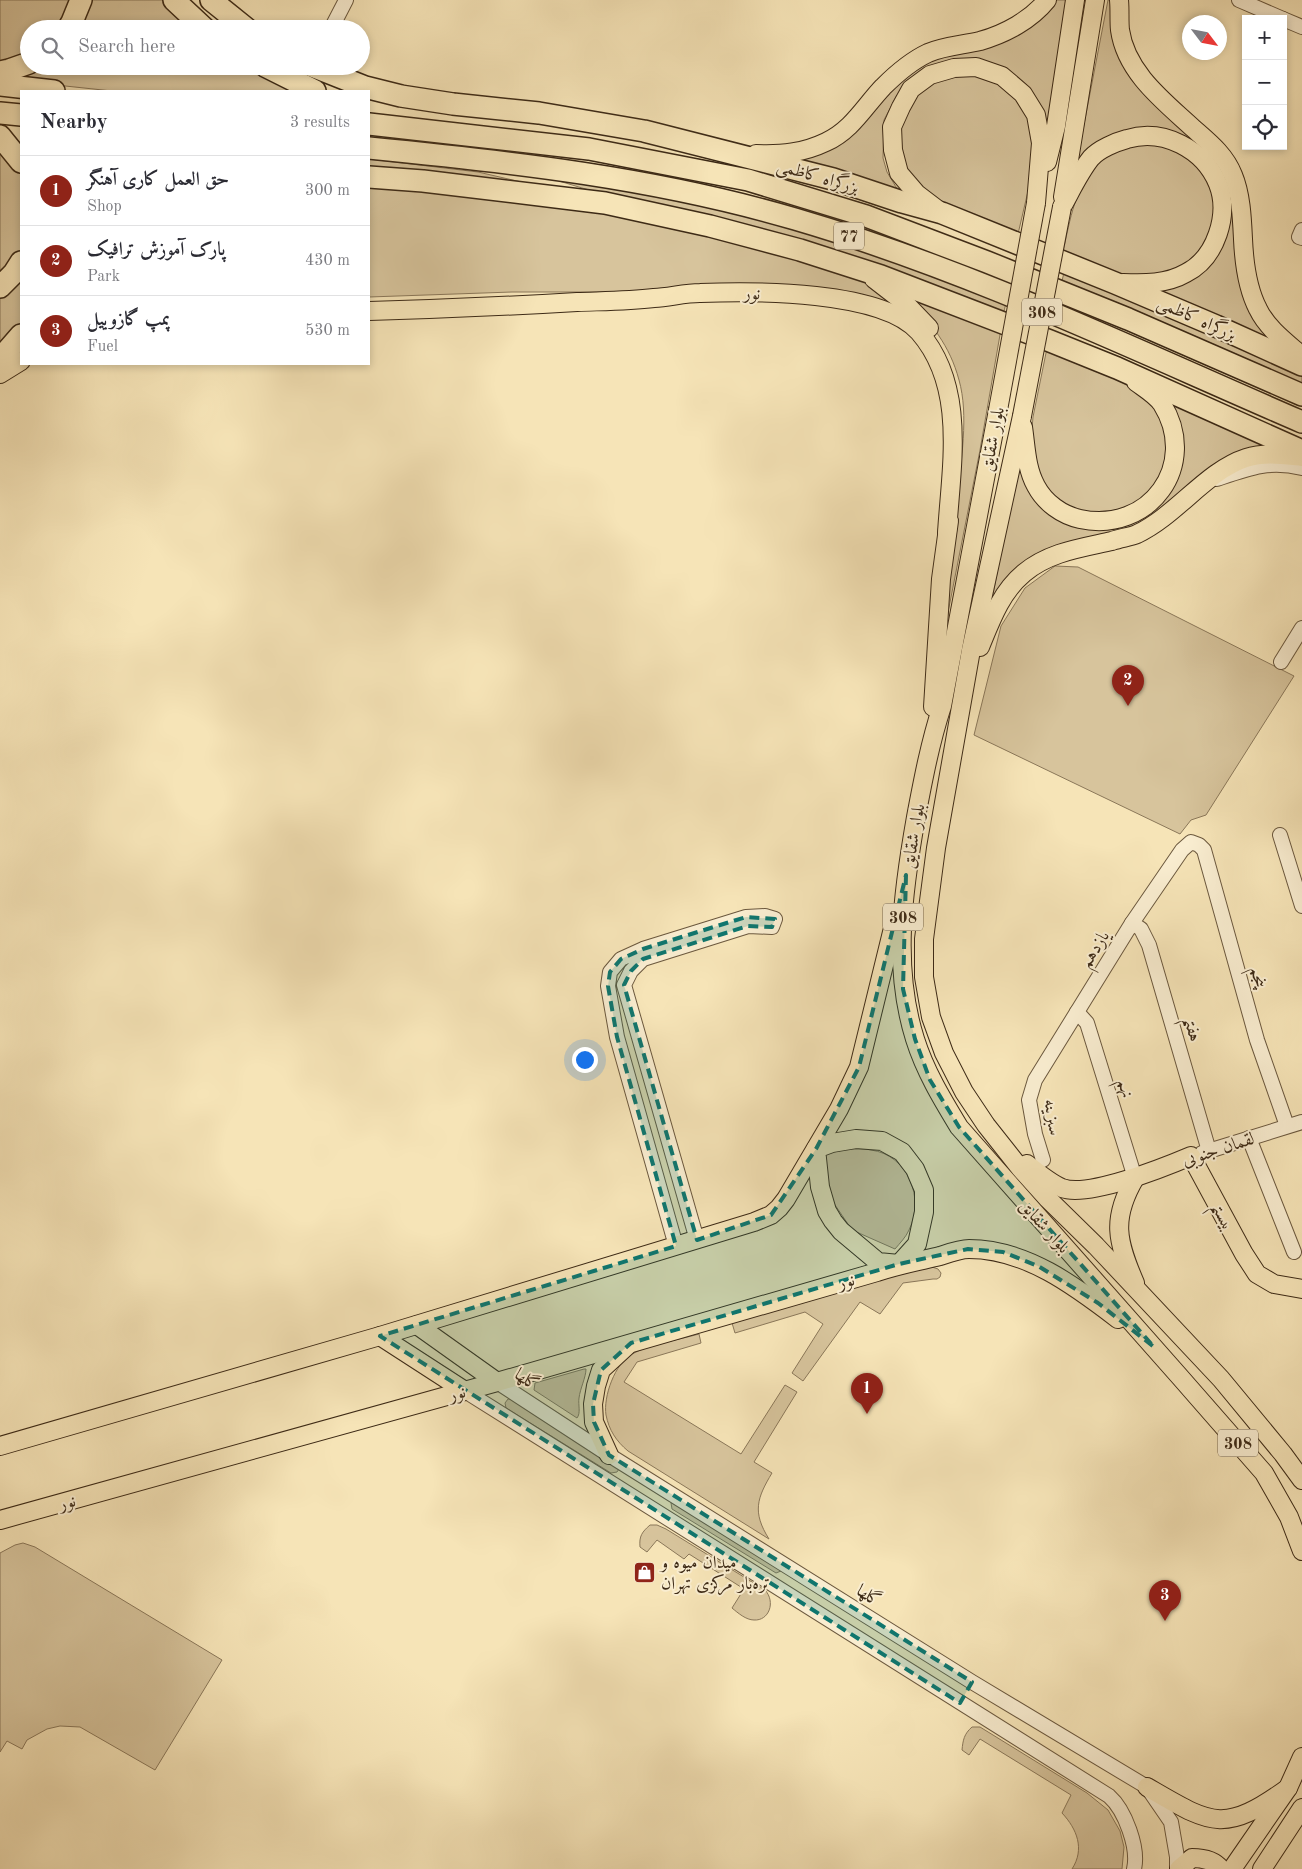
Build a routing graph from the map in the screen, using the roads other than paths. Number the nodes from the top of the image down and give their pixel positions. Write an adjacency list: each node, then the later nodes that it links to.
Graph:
1 (80, 0): 12 (highway)
2 (174, 0): 13 (highway)
3 (190, 0): 14 (highway)
4 (211, 0): 15 (highway)
5 (346, 0): 16 (street)
6 (1047, 0): 35 (main road)
7 (1075, 0): 40 (main road, بلوار شقایق / 308)
8 (1094, 0): 41 (main road, بلوار شقایق / 308)
9 (1120, 0): 51 (main road)
10 (1239, 0): 11 (street)
11 (1274, 15)
12 (73, 20)
13 (195, 20)
14 (209, 20)
15 (236, 20)
16 (336, 20)
17 (1287, 21): 18 (street)
18 (1302, 27)
19 (20, 66): 20 (highway)
20 (0, 72)
21 (283, 75): 25 (highway)
22 (335, 75): 32 (highway, بزرگراه کاظمی)
23 (0, 85): 24 (highway)
24 (45, 90)
25 (313, 90)
26 (370, 110): 31 (highway)
27 (0, 113): 28 (highway)
28 (20, 115)
29 (370, 124): 31 (highway, بزرگراه کاظمی / 77)
30 (0, 136): 37 (highway)
31 (480, 136): 34 (highway, بزرگراه کاظمی / 77)
32 (686, 142): 34 (highway); 35 (highway, بزرگراه کاظمی)
33 (370, 148): 36 (highway, 77)
34 (589, 148): 57 (highway, بزرگراه کاظمی / 77)
35 (732, 153): 42 (highway, بزرگراه کاظمی)
36 (469, 158): 39 (highway); 59 (highway, 77)
37 (20, 161)
38 (370, 177): 39 (highway)
39 (605, 203): 46 (highway)
40 (1036, 204): 42 (main road); 68 (main road, بلوار شقایق / 308, bridge)
41 (1062, 208): 47 (main road); 58 (main road, بلوار شقایق / 308, bridge)
42 (942, 213): 47 (highway, بزرگراه کاظمی)
43 (1302, 230): 44 (street)
44 (1302, 238)
45 (20, 264): 48 (highway)
46 (859, 268): 55 (highway); 64 (main road)
47 (1114, 283): 54 (highway, بزرگراه کاظمی)
48 (0, 287)
49 (370, 311): 64 (main road, نور)
50 (20, 336): 52 (highway)
51 (1302, 356)
52 (0, 358)
53 (20, 362): 56 (main road)
54 (1302, 366)
55 (1117, 368): 58 (main road); 60 (highway)
56 (0, 374)
57 (1302, 396)
58 (1022, 416): 67 (main road, بلوار شقایق / 308)
59 (1302, 422)
60 (1302, 451)
61 (1302, 457): 63 (main road)
62 (1302, 468): 63 (street)
63 (1205, 483): 67 (main road)
64 (947, 533): 68 (main road)
65 (1302, 628): 66 (street)
66 (1281, 662)
67 (965, 687): 79 (main road, بلوار شقایق / 308)
68 (932, 738): 71 (main road, بلوار شقایق / 308)
69 (1280, 835): 72 (street)
70 (1191, 842): 73 (street, یازدهم); 77 (street, پنجم)
71 (906, 875): 80 (main road); 94 (main road, بلوار شقایق / 308)
72 (1302, 906)
73 (1132, 922): 74 (street, یازدهم); 81 (street, هفتم)
74 (1077, 1012): 75 (street, یازدهم); 84 (street, نهم)
75 (1035, 1080): 83 (street, سبزینه)
76 (1302, 1122): 77 (street, لقمان جنوبی)
77 (1287, 1126): 78 (street, لقمان جنوبی)
78 (1249, 1138): 81 (street, لقمان جنوبی); 87 (street)
79 (1003, 1146): 84 (main road, لقمان جنوبی); 90 (main road, بلوار شقایق)
80 (816, 1149): 85 (main road); 88 (main road); 88 (main road)
81 (1209, 1151): 82 (street, لقمان جنوبی)
82 (1192, 1156): 84 (main road, لقمان جنوبی); 89 (main road, بیستم)
83 (1042, 1160)
84 (1135, 1178): 90 (main road)
85 (697, 1240): 86 (main road); 86 (street)
86 (676, 1246): 91 (main road)
87 (1294, 1252)
88 (906, 1263): 93 (main road, نور); 94 (main road, نور)
89 (1302, 1289)
90 (1140, 1294): 99 (main road, بلوار شقایق)
91 (417, 1325): 92 (main road); 95 (main road)
92 (380, 1336): 96 (main road); 97 (main road)
93 (631, 1343): 95 (main road, نور); 98 (main road)
94 (1154, 1347): 103 (main road, بلوار شقایق / 308)
95 (497, 1382): 96 (main road, نور); 98 (street, گلها)
96 (465, 1391): 100 (main road, نور); 105 (street)
97 (0, 1446)
98 (609, 1454): 104 (street, گلها)
99 (1302, 1480)
100 (23, 1514): 101 (main road, نور); 102 (street)
101 (0, 1520)
102 (0, 1530)
103 (1302, 1551)
104 (812, 1582): 105 (street); 106 (street, گلها)
105 (799, 1602): 107 (street)
106 (900, 1637): 107 (street); 108 (street, گلها)
107 (887, 1657): 109 (street)
108 (972, 1682): 109 (street); 111 (street, گلها)
109 (960, 1703): 114 (street)
110 (1302, 1757): 112 (main road)
111 (1147, 1787): 112 (main road); 115 (street, گلها)
112 (1288, 1788): 117 (main road)
113 (1302, 1808): 118 (main road)
114 (1134, 1869)
115 (1178, 1869): 116 (main road)
116 (1221, 1869)
117 (1232, 1869)
118 (1262, 1869)

